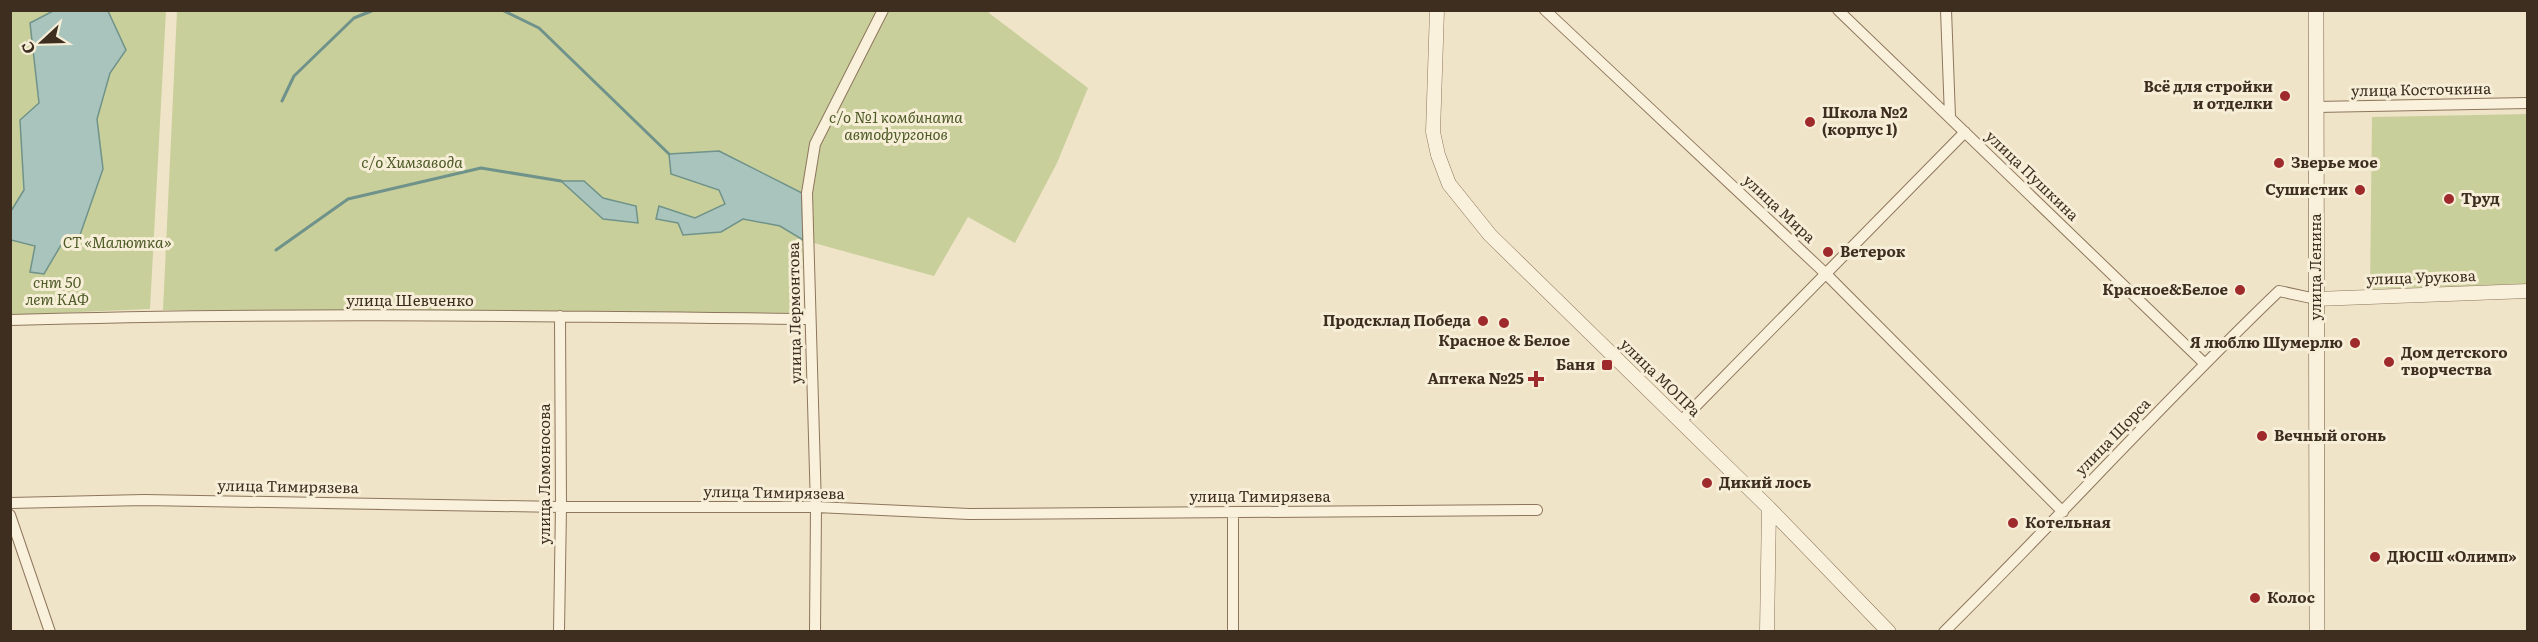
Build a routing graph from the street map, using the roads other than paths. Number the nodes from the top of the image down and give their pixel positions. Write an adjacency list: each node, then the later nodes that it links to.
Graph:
1 (883, 10): 15 (street, улица Лермонтова)
2 (1437, 10): 18 (street, улица МОПРа)
3 (1545, 10): 11 (street, улица Мира)
4 (1838, 10): 9 (street, улица Пушкина)
5 (1946, 10): 9 (street)
6 (2316, 10): 8 (main road, улица Ленина)
7 (2528, 103): 8 (street, улица Косточкина)
8 (2316, 107): 13 (main road, улица Ленина)
9 (1950, 117): 10 (street, улица Пушкина)
10 (1965, 132): 11 (street); 17 (street, улица Пушкина)
11 (1825, 273): 18 (street); 25 (street, улица Мира)
12 (2528, 291): 13 (street, улица Урукова)
13 (2316, 299): 17 (street, улица Щорса); 34 (main road, улица Ленина)
14 (560, 316): 15 (street, улица Шевченко); 16 (street, улица Шевченко); 20 (street, улица Ломоносова)
15 (810, 319): 21 (street, улица Лермонтова)
16 (10, 320)
17 (2204, 363): 25 (street, улица Щорса)
18 (1680, 421): 22 (street, улица МОПРа)
19 (10, 503): 20 (street, улица Тимирязева)
20 (561, 507): 21 (street, улица Тимирязева); 28 (street, улица Ломоносова)
21 (816, 507): 24 (street, улица Тимирязева); 29 (street, улица Лермонтова)
22 (1769, 508): 31 (street); 32 (street, улица МОПРа)
23 (1537, 510): 24 (street, улица Тимирязева)
24 (1233, 512): 30 (street)
25 (2063, 512): 33 (street, улица Щорса)
26 (10, 515): 27 (street)
27 (50, 632)
28 (558, 632)
29 (815, 632)
30 (1233, 632)
31 (1767, 632)
32 (1889, 632)
33 (1944, 632)
34 (2317, 632)

